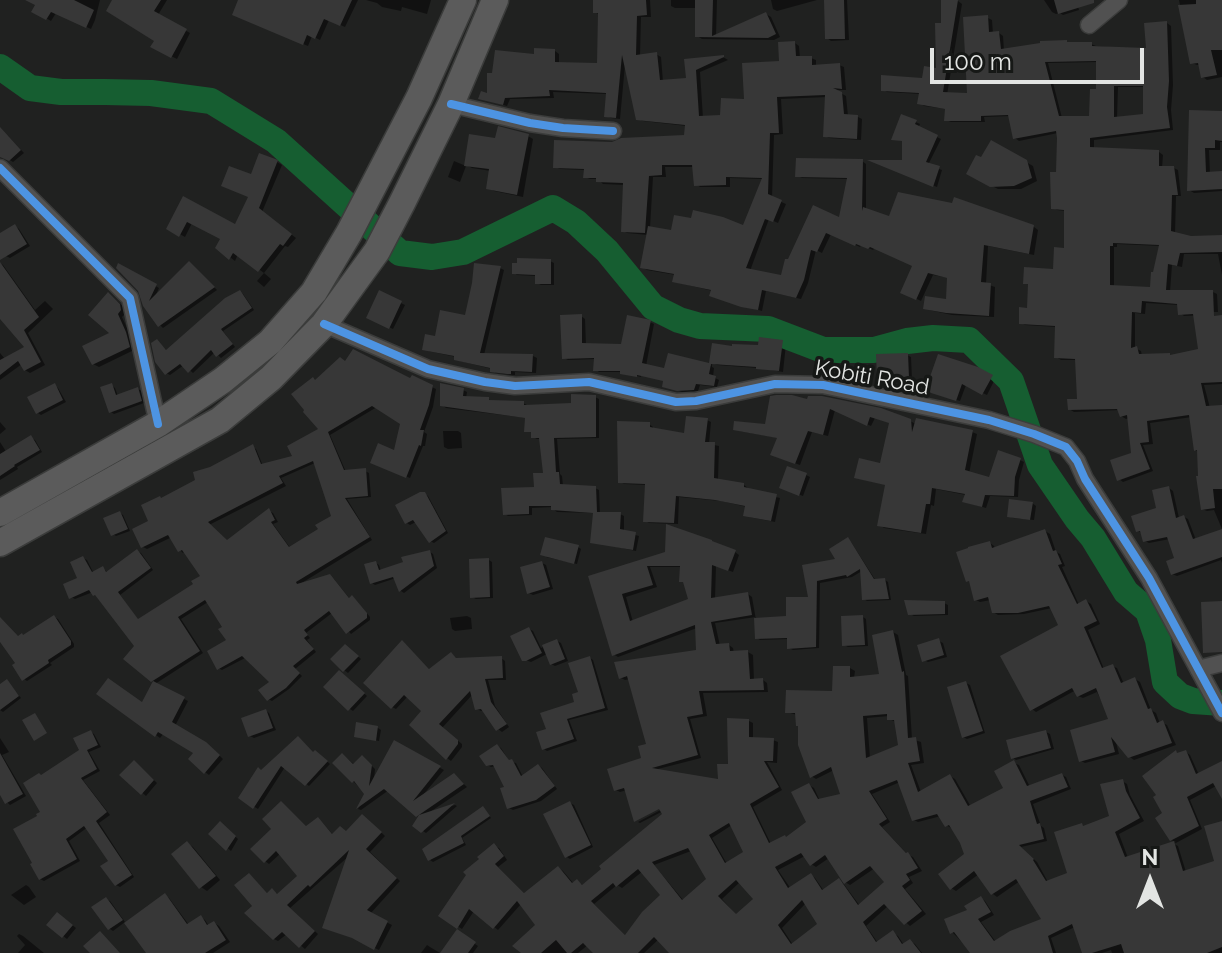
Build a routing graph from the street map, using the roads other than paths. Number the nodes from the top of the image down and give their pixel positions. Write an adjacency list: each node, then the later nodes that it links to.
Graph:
1 (463, 0): 9 (main road)
2 (495, 0): 5 (main road)
3 (1119, 0): 4 (street)
4 (1089, 25)
5 (451, 104): 6 (street); 8 (main road)
6 (613, 131)
7 (0, 168): 9 (street)
8 (324, 324): 11 (main road); 13 (street, Kobiti Road)
9 (158, 424): 10 (main road)
10 (0, 513)
11 (0, 543)
12 (1222, 663): 13 (street)
13 (1198, 669): 14 (street, Kobiti Road)
14 (1217, 703)

